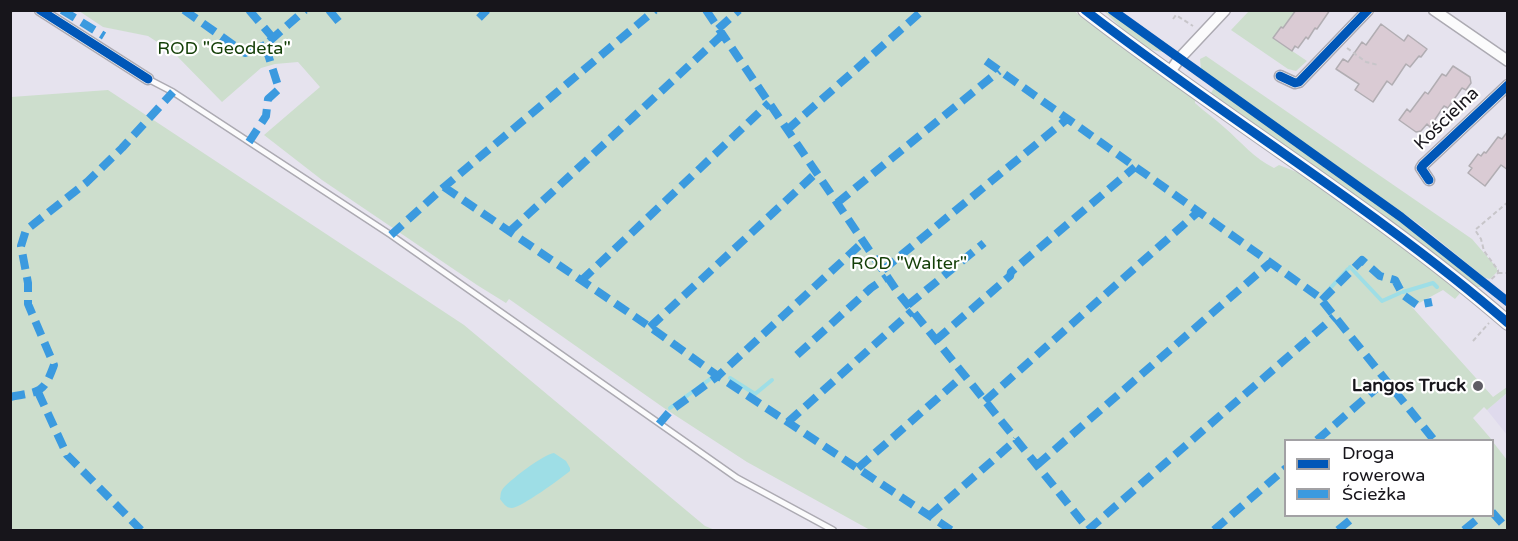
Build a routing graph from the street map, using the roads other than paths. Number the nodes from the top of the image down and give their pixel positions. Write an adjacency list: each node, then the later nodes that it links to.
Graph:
1 (40, 10): 9 (street)
2 (1085, 10): 7 (street)
3 (1225, 10): 7 (street)
4 (1368, 10): 8 (street)
5 (1434, 10): 6 (street)
6 (1508, 61)
7 (1170, 72): 12 (street)
8 (1280, 76)
9 (148, 79): 13 (lane)
10 (1508, 85): 11 (street, Kościelna)
11 (1429, 180)
12 (1508, 323)
13 (833, 531)

